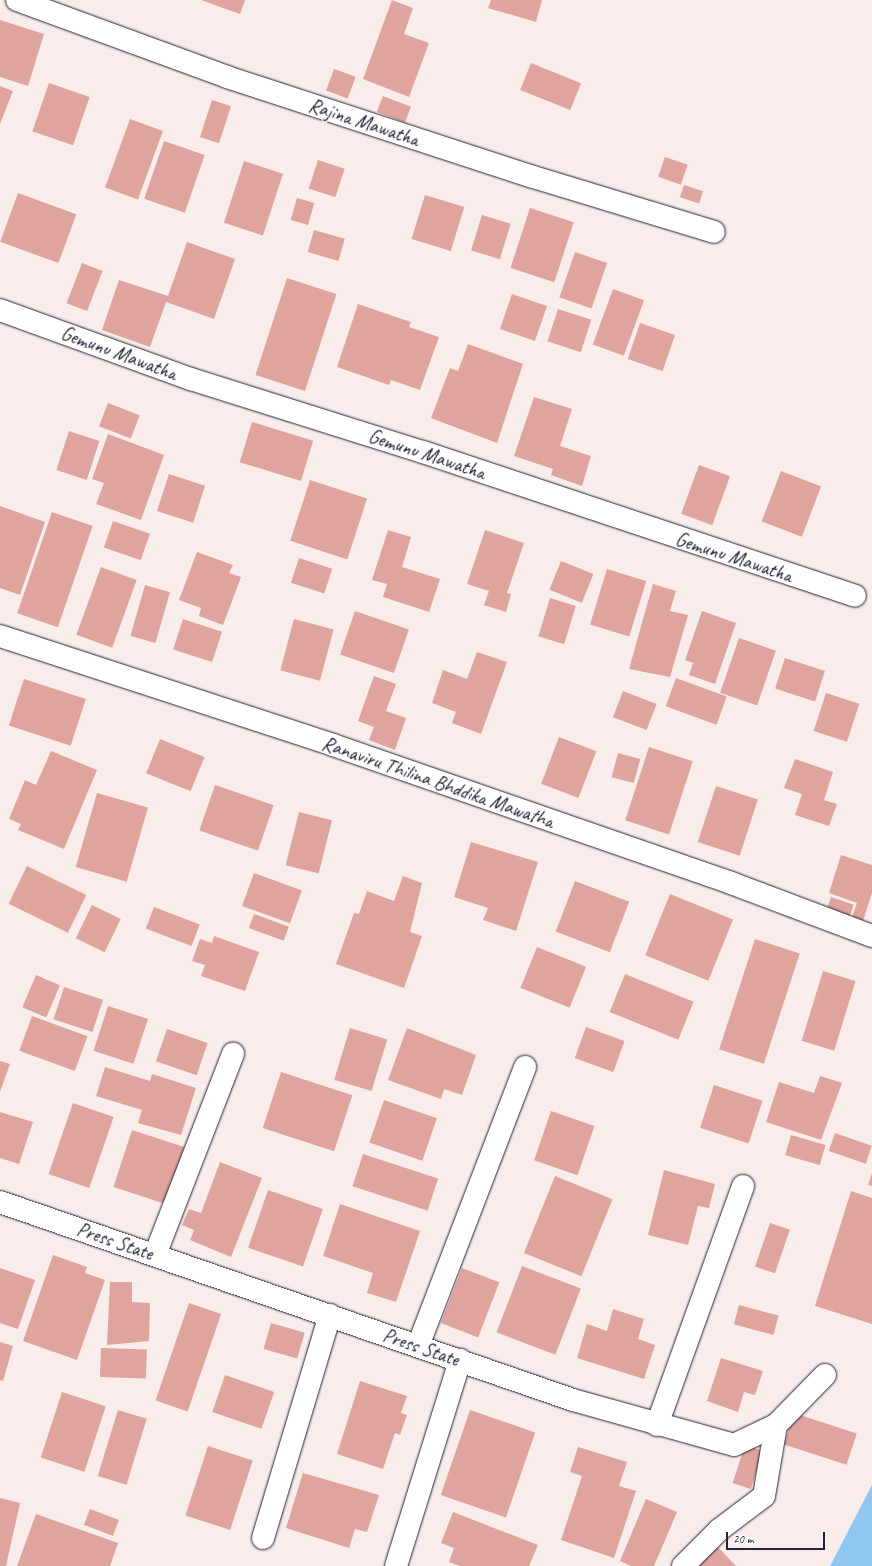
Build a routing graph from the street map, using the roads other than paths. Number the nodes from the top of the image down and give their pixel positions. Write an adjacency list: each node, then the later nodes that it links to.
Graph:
1 (17, 0): 2 (street, Rajina Mawatha)
2 (714, 232)
3 (0, 310): 4 (street, Gemunu Mawatha)
4 (855, 596)
5 (0, 636): 6 (street, Ranaviru Thilina Bhddika Mawatha)
6 (872, 936)
7 (233, 1054): 11 (street)
8 (525, 1067): 13 (street)
9 (744, 1186): 17 (street)
10 (0, 1202): 11 (street, Press State)
11 (155, 1255): 12 (street, Press State)
12 (330, 1315): 13 (street, Press State); 18 (street)
13 (418, 1346): 14 (street, Press State)
14 (460, 1360): 17 (street, Press State); 19 (street)
15 (825, 1375): 16 (street, Press State)
16 (776, 1425): 17 (street, Press State); 20 (street)
17 (657, 1426)
18 (263, 1538)
19 (396, 1566)
20 (683, 1566)

